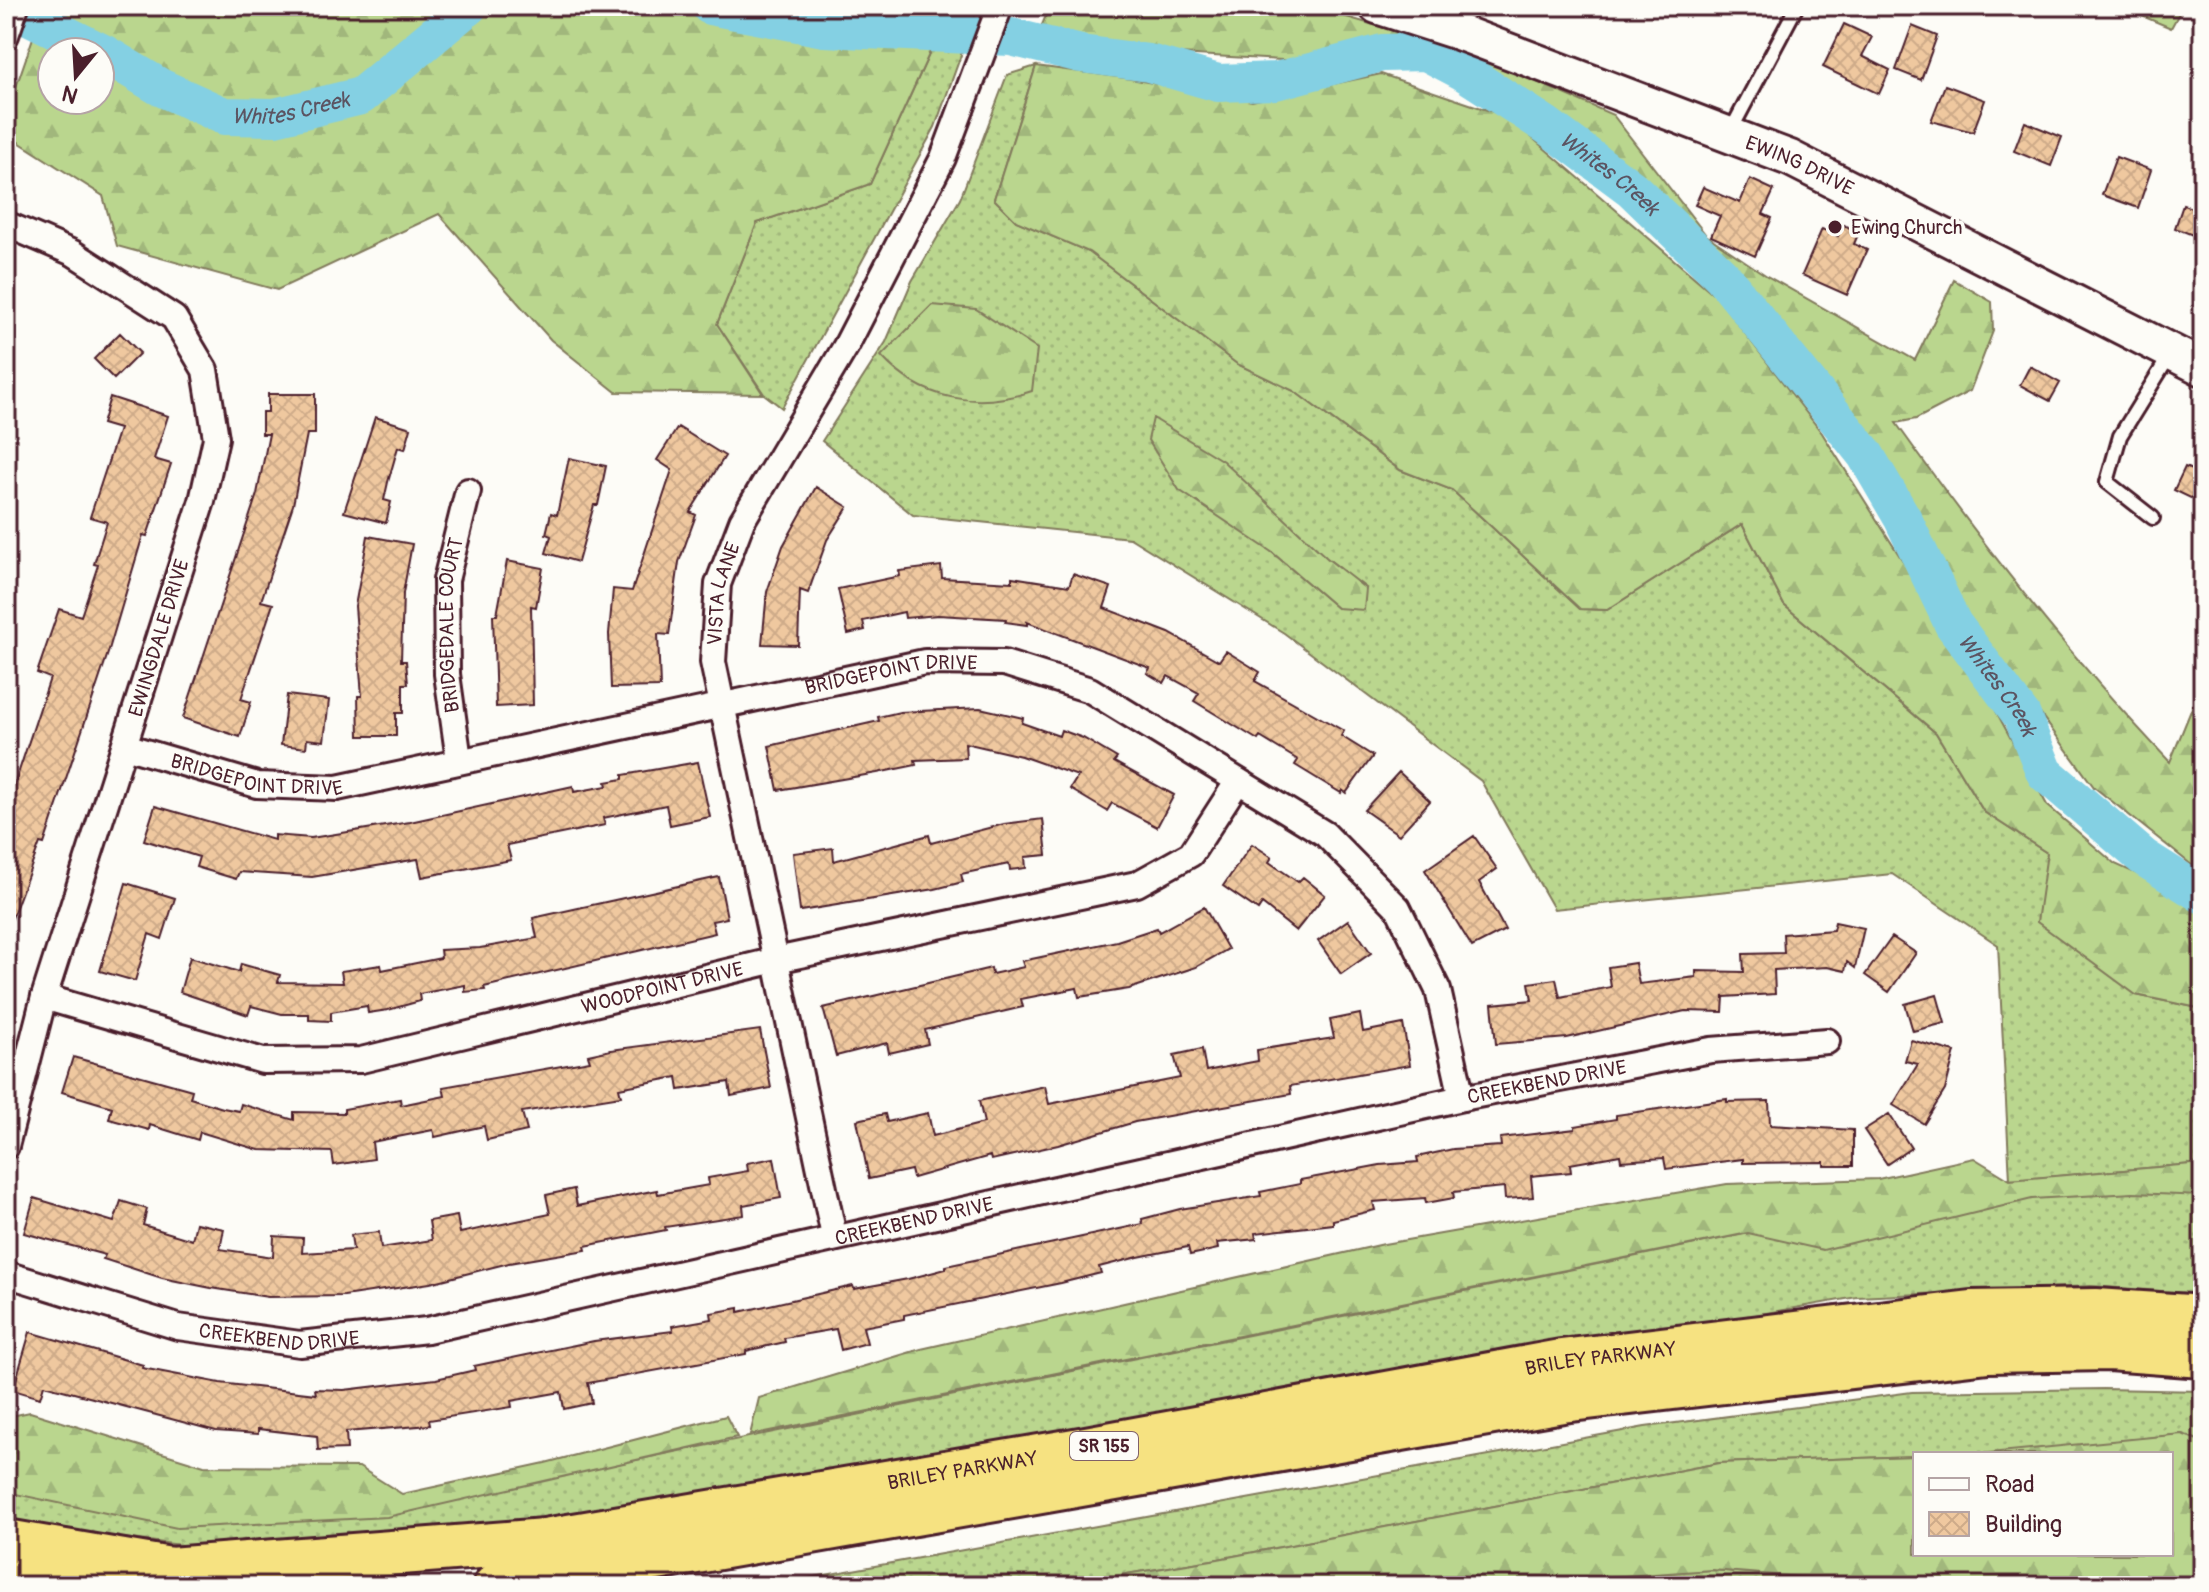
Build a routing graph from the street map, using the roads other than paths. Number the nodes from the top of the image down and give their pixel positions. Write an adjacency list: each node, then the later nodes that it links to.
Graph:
1 (16, 6): 5 (street)
2 (1377, 6): 6 (street, EWING DRIVE)
3 (1797, 6): 6 (lane)
4 (999, 9): 12 (street, VISTA LANE)
5 (6, 35)
6 (1728, 134): 8 (street, EWING DRIVE)
7 (6, 224): 13 (street, EWINGDALE DRIVE)
8 (2172, 352): 9 (street, EWING DRIVE); 11 (lane)
9 (2203, 368)
10 (468, 491): 14 (street, BRIDGEDALE COURT)
11 (2153, 518)
12 (722, 703): 14 (street, BRIDGEPOINT DRIVE); 15 (street, BRIDGEPOINT DRIVE); 16 (street, VISTA LANE)
13 (125, 746): 14 (street, BRIDGEPOINT DRIVE); 17 (street, EWINGDALE DRIVE)
14 (459, 760)
15 (1238, 781): 16 (street, WOODPOINT DRIVE); 19 (street, BRIDGEPOINT DRIVE)
16 (776, 960): 17 (street, WOODPOINT DRIVE); 21 (street, VISTA LANE)
17 (44, 997): 20 (street, EWINGDALE DRIVE)
18 (1827, 1041): 19 (street, CREEKBEND DRIVE)
19 (1462, 1098): 21 (street, CREEKBEND DRIVE)
20 (6, 1146)
21 (834, 1236): 22 (street, CREEKBEND DRIVE)
22 (6, 1274)
23 (2203, 1318): 25 (highway, BRILEY PARKWAY / SR 155)
24 (2203, 1355): 28 (highway, BRILEY PARKWAY / SR 155)
25 (6, 1542)
26 (6, 1581): 27 (highway)
27 (57, 1586)
28 (496, 1586)

